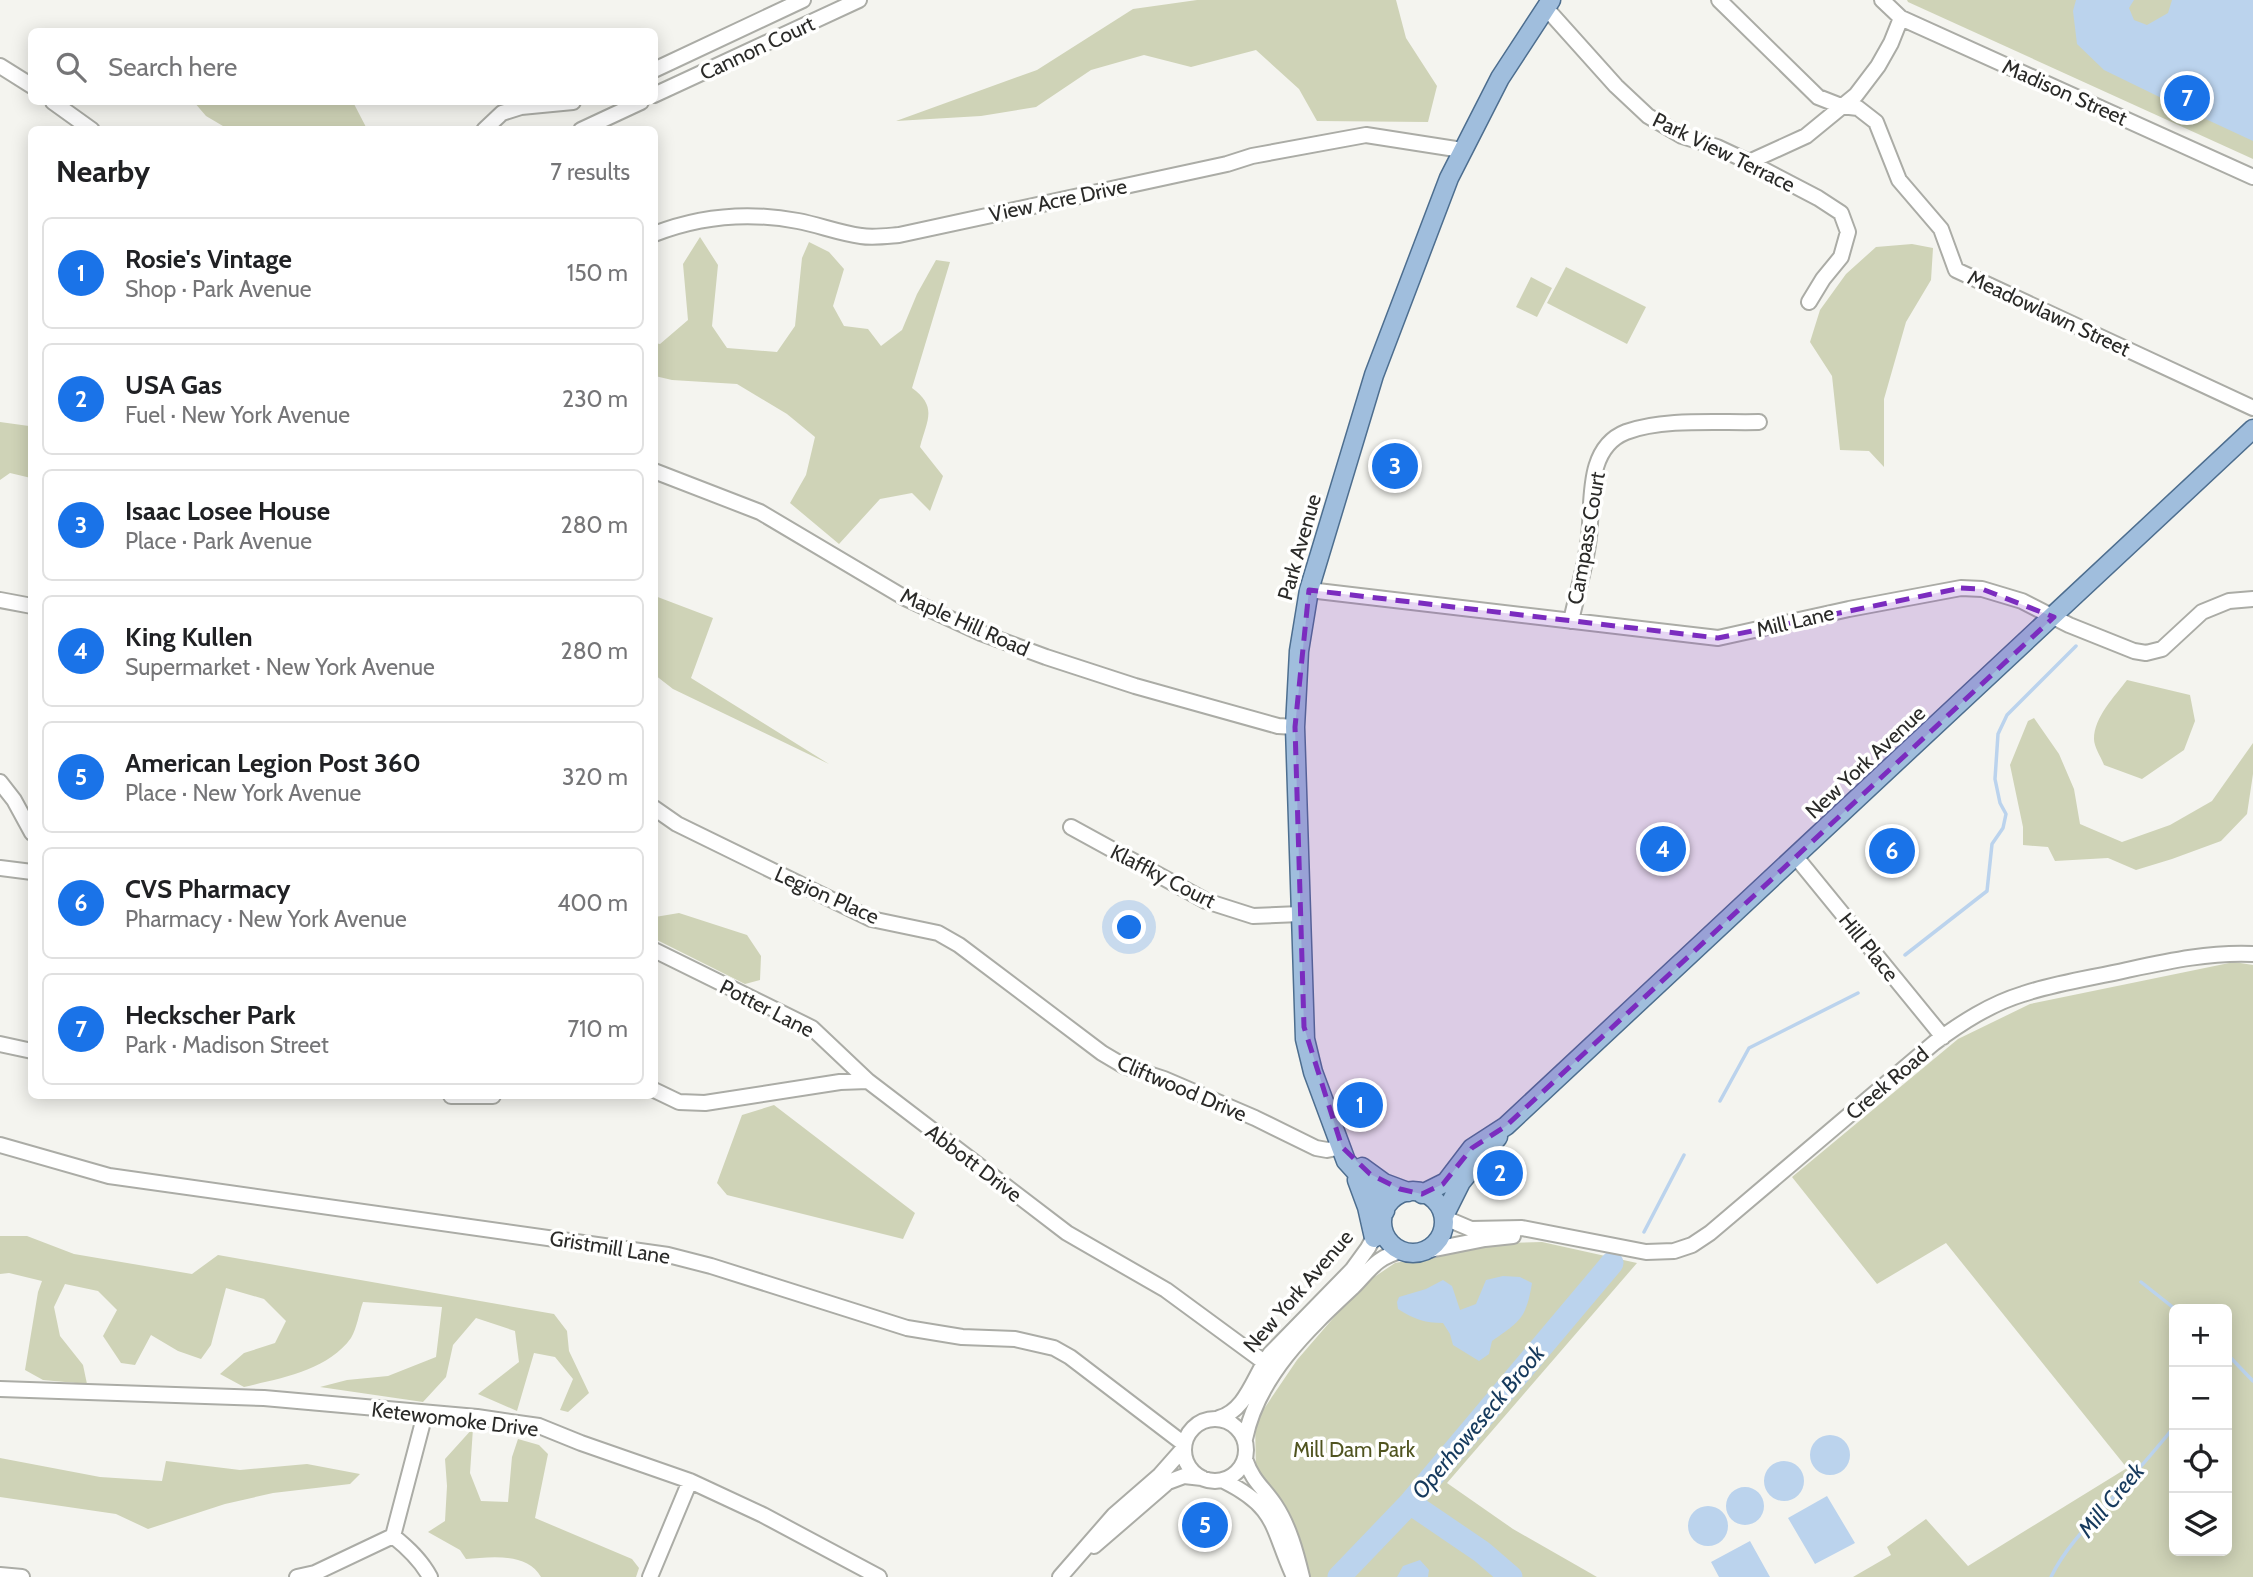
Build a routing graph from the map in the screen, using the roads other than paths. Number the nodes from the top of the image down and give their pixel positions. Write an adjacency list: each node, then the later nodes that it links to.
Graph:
1 (803, 0): 7 (street, Cannon Court)
2 (859, 0): 10 (street, Cannon Court)
3 (1719, 0): 16 (street, Meadowlawn Street)
4 (1882, 0): 6 (street, Madison Street)
5 (1550, 3): 20 (main road, Park Avenue); 21 (street, Park View Terrace)
6 (1901, 18): 16 (street); 22 (street, Madison Street)
7 (674, 60): 9 (street, Cannon Court); 10 (street)
8 (0, 66): 11 (street)
9 (658, 68)
10 (684, 81): 12 (street, Cannon Court)
11 (28, 84)
12 (658, 93)
13 (57, 105): 17 (street)
14 (542, 105): 18 (street)
15 (635, 105): 19 (street)
16 (1841, 106): 21 (street); 25 (street, Meadowlawn Street)
17 (86, 126)
18 (489, 126)
19 (590, 126)
20 (1462, 150): 23 (street, View Acre Drive); 29 (main road, Park Avenue)
21 (1749, 162): 24 (street, Park View Terrace)
22 (2253, 177)
23 (658, 232)
24 (1809, 302)
25 (2253, 408)
26 (1759, 422): 34 (street, Campass Court)
27 (2253, 429): 33 (main road, New York Avenue)
28 (658, 473): 35 (street, Maple Hill Road)
29 (1309, 590): 34 (street, Mill Lane); 35 (main road, Park Avenue)
30 (2253, 599): 33 (street, Mill Lane)
31 (0, 600): 32 (street)
32 (28, 606)
33 (2053, 617): 34 (street, Mill Lane); 40 (main road, New York Avenue)
34 (1571, 621)
35 (1294, 727): 43 (main road, Park Avenue)
36 (0, 782): 38 (street)
37 (658, 811): 46 (street, Legion Place)
38 (28, 826)
39 (1072, 827): 43 (street, Klaffky Court)
40 (1796, 857): 47 (street, Hill Place); 52 (main road, New York Avenue)
41 (0, 868): 42 (street)
42 (28, 872)
43 (1300, 914): 54 (main road, Park Avenue)
44 (658, 952): 50 (street, Potter Lane)
45 (2253, 954): 47 (street, Creek Road)
46 (1000, 976): 54 (street, Cliftwood Drive)
47 (1942, 1037): 59 (street, Creek Road)
48 (0, 1044): 49 (street)
49 (28, 1050)
50 (868, 1081): 51 (street); 62 (street, Abbott Drive)
51 (658, 1092)
52 (1506, 1126): 56 (main road, New York Avenue); 57 (main road, New York Avenue)
53 (0, 1145): 67 (street, Gristmill Lane)
54 (1342, 1147): 55 (main road, Park Avenue); 56 (main road, Park Avenue)
55 (1353, 1170): 58 (main road); 58 (main road, Park Avenue)
56 (1415, 1193): 57 (main road); 58 (main road)
57 (1445, 1216): 59 (street, Creek Road); 61 (main road)
58 (1380, 1223): 60 (main road); 62 (street, New York Avenue)
59 (1550, 1233): 61 (street, Creek Road)
60 (1402, 1251): 61 (main road); 66 (street, New York Avenue)
61 (1425, 1251)
62 (1264, 1362): 65 (street, New York Avenue)
63 (0, 1390): 64 (street, Ketewomoke Drive)
64 (425, 1413): 70 (street, Ketewomoke Drive); 72 (street)
65 (1219, 1419): 66 (street); 67 (street)
66 (1245, 1439): 68 (street)
67 (1184, 1446): 69 (street); 73 (street)
68 (1244, 1459): 71 (street); 82 (street)
69 (1202, 1478): 71 (street); 73 (street)
70 (690, 1481): 78 (street); 79 (street, Ketewomoke Drive)
71 (1224, 1481): 81 (street)
72 (393, 1536): 76 (street); 77 (street)
73 (1074, 1563): 80 (street)
74 (0, 1575): 75 (street)
75 (22, 1577)
76 (297, 1577)
77 (430, 1577)
78 (650, 1577)
79 (879, 1577)
80 (1060, 1577)
81 (1294, 1577)
82 (1302, 1577)

